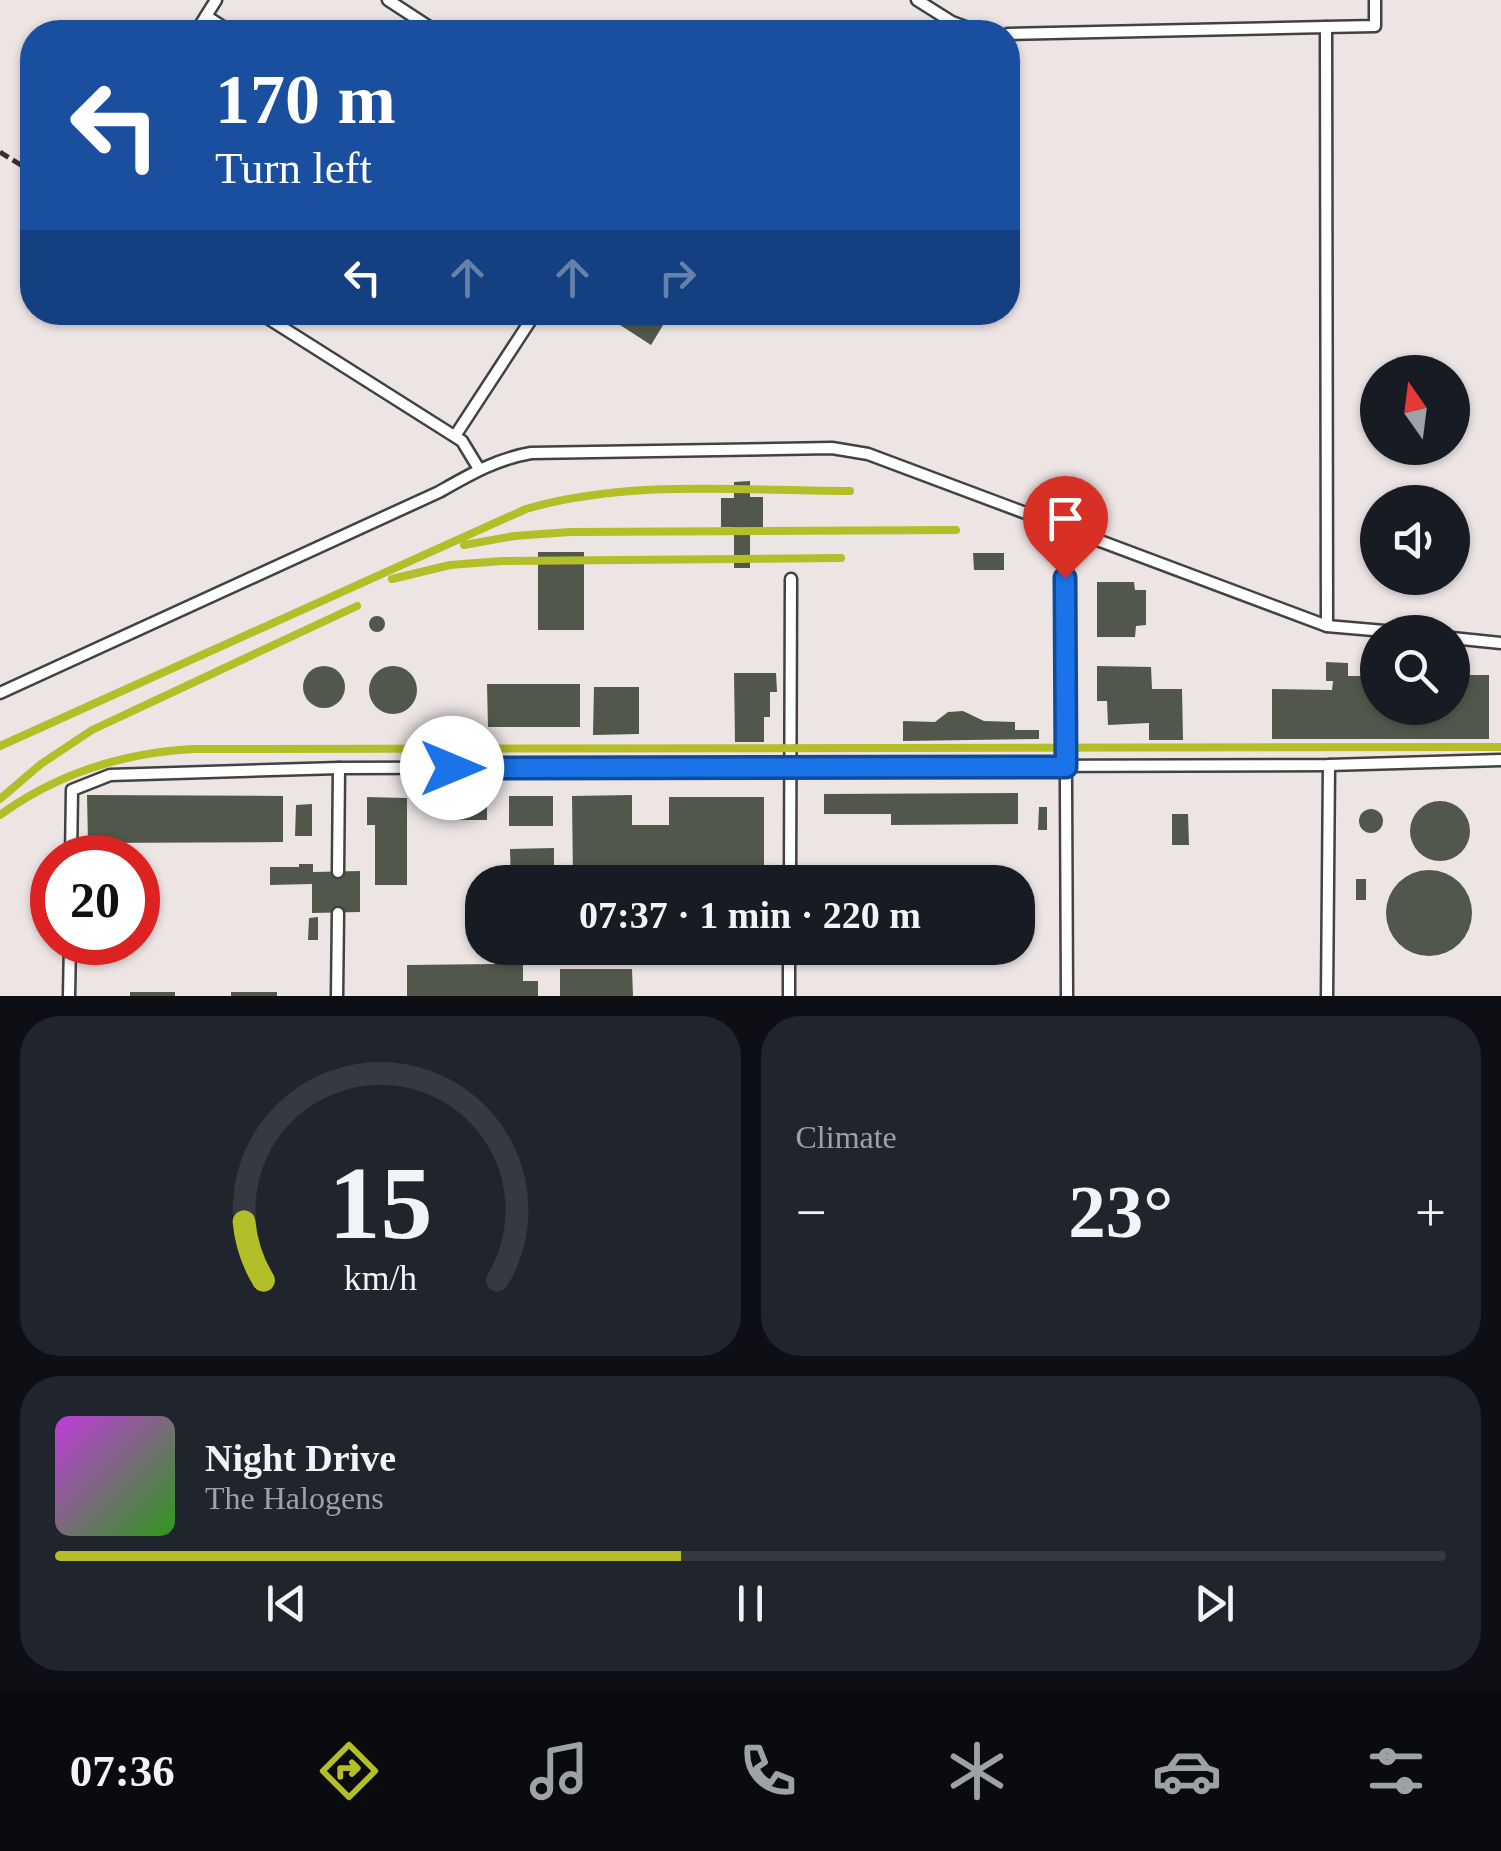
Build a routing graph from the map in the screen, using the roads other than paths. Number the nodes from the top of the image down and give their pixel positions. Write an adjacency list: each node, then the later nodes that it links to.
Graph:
1 (216, 0): 5 (lane)
2 (388, 0): 8 (lane)
3 (917, 0): 9 (lane)
4 (1375, 0): 10 (lane)
5 (206, 16): 6 (lane); 7 (lane)
6 (204, 20)
7 (212, 20)
8 (419, 20)
9 (949, 20)
10 (1326, 27): 11 (lane); 18 (lane)
11 (1020, 34)
12 (279, 325): 14 (lane)
13 (528, 325): 14 (lane)
14 (455, 436): 15 (lane)
15 (480, 469): 18 (lane); 22 (lane)
16 (1065, 578): 25 (lane)
17 (791, 579): 27 (lane)
18 (1327, 626): 19 (lane)
19 (1360, 629)
20 (1470, 640): 21 (lane)
21 (1501, 643)
22 (0, 693)
23 (1501, 760): 24 (lane)
24 (1329, 765): 25 (lane); 38 (lane)
25 (1066, 767): 27 (lane); 37 (lane)
26 (340, 768): 27 (lane); 28 (lane); 30 (lane)
27 (790, 768): 29 (lane)
28 (71, 835)
29 (790, 865)
30 (338, 872)
31 (338, 912): 35 (lane)
32 (70, 965): 34 (lane)
33 (789, 965): 36 (lane)
34 (69, 996)
35 (337, 996)
36 (788, 996)
37 (1067, 996)
38 (1327, 996)

